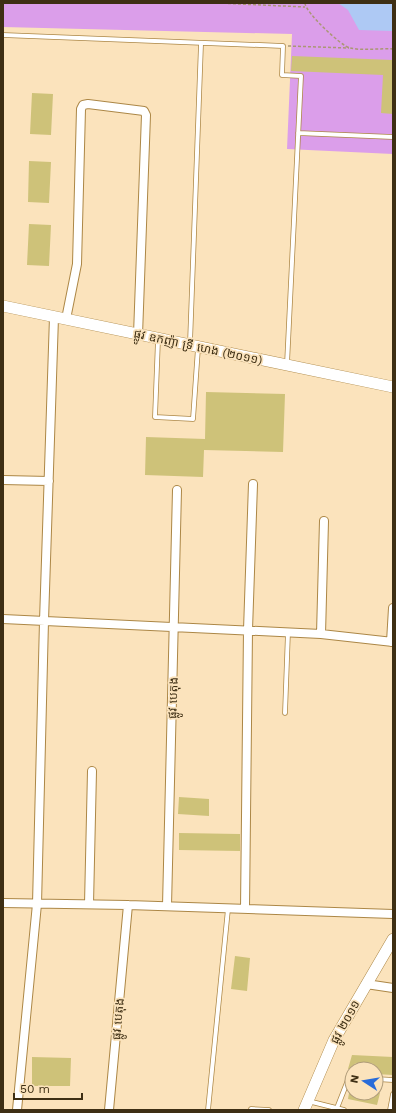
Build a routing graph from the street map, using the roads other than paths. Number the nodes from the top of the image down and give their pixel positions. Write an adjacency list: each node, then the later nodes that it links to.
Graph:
1 (3, 35): 2 (lane)
2 (202, 44): 3 (lane); 10 (lane)
3 (298, 133): 4 (lane); 11 (lane)
4 (393, 137)
5 (3, 306): 6 (main road, ផ្លូវ ឧកញ៉ា ទ្រី ហេង (២០១១))
6 (54, 317): 7 (main road, ផ្លូវ ឧកញ៉ា ទ្រី ហេង (២០១១)); 14 (street)
7 (66, 319): 8 (main road, ផ្លូវ ឧកញ៉ា ទ្រី ហេង (២០១១)); 8 (street)
8 (138, 335): 9 (main road, ផ្លូវ ឧកញ៉ា ទ្រី ហេង (២០១១))
9 (158, 339): 10 (main road, ផ្លូវ ឧកញ៉ា ទ្រី ហេង (២០១១)); 10 (lane)
10 (194, 347): 11 (main road, ផ្លូវ ឧកញ៉ា ទ្រី ហេង (២០១១))
11 (287, 366): 12 (main road, ផ្លូវ ឧកញ៉ា ទ្រី ហេង (២០១១))
12 (393, 387)
13 (3, 480): 14 (street)
14 (48, 481): 20 (street)
15 (253, 484): 22 (street)
16 (177, 490): 21 (street, ផ្លូវ បេតុង)
17 (324, 521): 24 (street)
18 (393, 608): 25 (street)
19 (3, 619): 20 (street)
20 (44, 621): 21 (street); 29 (street)
21 (174, 627): 22 (street); 32 (street, ផ្លូវ បេតុង)
22 (248, 630): 23 (street); 34 (street)
23 (288, 632): 24 (street); 26 (lane)
24 (321, 634): 25 (street)
25 (392, 642)
26 (285, 713)
27 (92, 771): 30 (street)
28 (3, 903): 29 (street)
29 (37, 904): 30 (street); 44 (street)
30 (89, 904): 31 (street)
31 (128, 905): 32 (street); 45 (street, ផ្លូវ បេតុង)
32 (167, 906): 33 (street)
33 (228, 909): 34 (street); 46 (lane)
34 (245, 909): 35 (street)
35 (393, 914)
36 (393, 939): 37 (main road, ផ្លូវ ២០១១)
37 (366, 984): 38 (street); 41 (main road, ផ្លូវ ២០១១)
38 (393, 988)
39 (344, 1090): 42 (lane)
40 (393, 1094): 49 (lane)
41 (306, 1106): 42 (lane)
42 (337, 1108): 48 (lane)
43 (250, 1109): 47 (lane)
44 (17, 1110)
45 (109, 1110)
46 (208, 1110)
47 (269, 1110)
48 (344, 1110)
49 (390, 1110)

